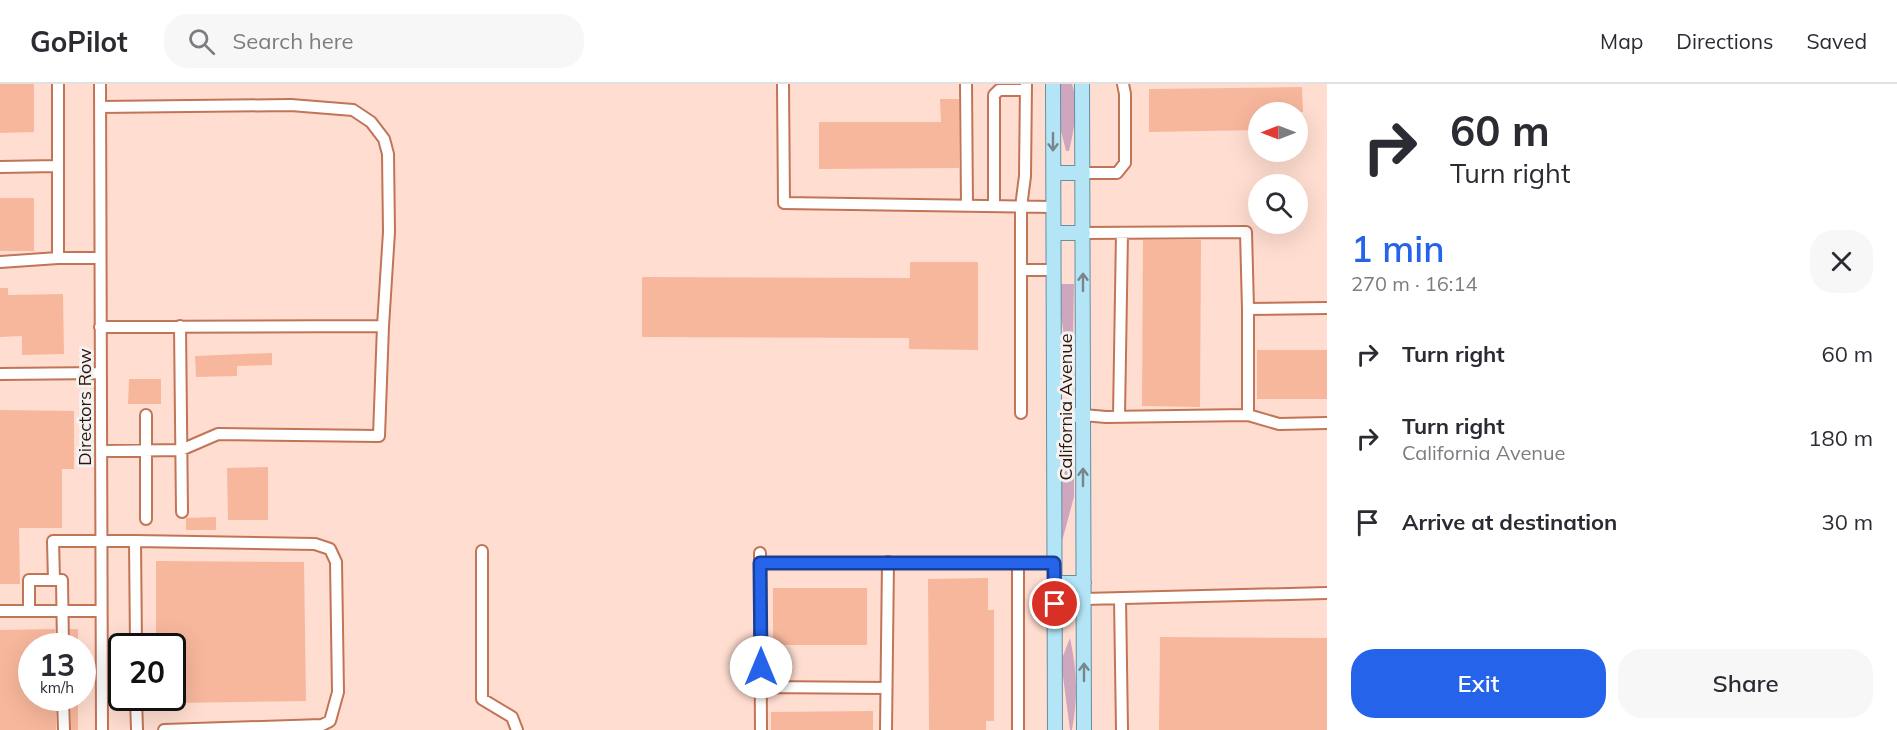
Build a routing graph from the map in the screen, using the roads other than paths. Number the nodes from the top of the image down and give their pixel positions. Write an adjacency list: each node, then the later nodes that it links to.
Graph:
1 (58, 84): 10 (street)
2 (100, 84): 9 (street, Directors Row)
3 (783, 84): 14 (street)
4 (966, 84): 14 (street)
5 (1053, 84): 12 (main road, California Avenue, one-way to 12)
6 (1082, 84): 13 (main road, California Avenue)
7 (1123, 84): 13 (street)
8 (1026, 87): 15 (street); 16 (street)
9 (100, 107): 22 (street, Directors Row); 30 (street)
10 (58, 166): 11 (street); 21 (street)
11 (0, 167)
12 (1054, 173): 13 (main road); 17 (main road, California Avenue)
13 (1083, 173): 19 (main road, California Avenue)
14 (967, 206): 15 (street)
15 (994, 206): 16 (street)
16 (1021, 207): 17 (street); 24 (street)
17 (1054, 207): 18 (main road, California Avenue)
18 (1054, 233): 19 (main road); 25 (main road, California Avenue)
19 (1083, 233): 20 (street); 35 (main road, California Avenue, one-way to 19)
20 (1122, 233): 27 (street); 38 (street)
21 (58, 258): 22 (street); 23 (street)
22 (100, 258): 29 (street, Directors Row)
23 (0, 262)
24 (1021, 270): 25 (street); 33 (street)
25 (1054, 270): 34 (main road, California Avenue)
26 (1327, 308): 27 (street)
27 (1248, 309): 36 (street)
28 (180, 326): 29 (street); 30 (street); 40 (street)
29 (100, 327): 31 (street, Directors Row)
30 (383, 327): 40 (street)
31 (101, 373): 32 (street); 41 (street, Directors Row)
32 (0, 374)
33 (1021, 413)
34 (1054, 415): 35 (main road); 50 (main road, California Avenue)
35 (1083, 415): 38 (street); 53 (main road, California Avenue, one-way to 35)
36 (1248, 415): 38 (street); 39 (street)
37 (146, 416): 42 (street)
38 (1119, 416)
39 (1327, 423)
40 (181, 450): 42 (street); 43 (street)
41 (101, 451): 42 (street); 45 (street, Directors Row)
42 (146, 451): 44 (street)
43 (182, 512)
44 (146, 519)
45 (101, 541): 46 (street); 51 (street); 60 (street, Directors Row)
46 (135, 541): 62 (street); 70 (street)
47 (482, 551): 71 (street)
48 (888, 562): 49 (street); 63 (street); 64 (street)
49 (1018, 563): 50 (street); 74 (street)
50 (1054, 563): 52 (main road, California Avenue)
51 (54, 580): 58 (street); 59 (street)
52 (1055, 583): 53 (main road); 75 (main road, California Avenue)
53 (1084, 583): 56 (main road, California Avenue)
54 (1327, 593): 55 (street)
55 (1120, 598): 56 (street); 77 (street)
56 (1084, 599): 76 (main road, California Avenue, one-way to 56)
57 (0, 611): 58 (street)
58 (30, 611): 59 (street)
59 (62, 611): 60 (street); 61 (street)
60 (101, 612): 68 (street, Directors Row)
61 (63, 633)
62 (136, 633)
63 (761, 687): 64 (street); 72 (street)
64 (886, 688): 73 (street)
65 (63, 711): 67 (street)
66 (136, 711): 69 (street)
67 (64, 730)
68 (102, 730)
69 (136, 730)
70 (164, 730)
71 (518, 730)
72 (761, 730)
73 (886, 730)
74 (1018, 730)
75 (1055, 730)
76 (1084, 730)
77 (1122, 730)

